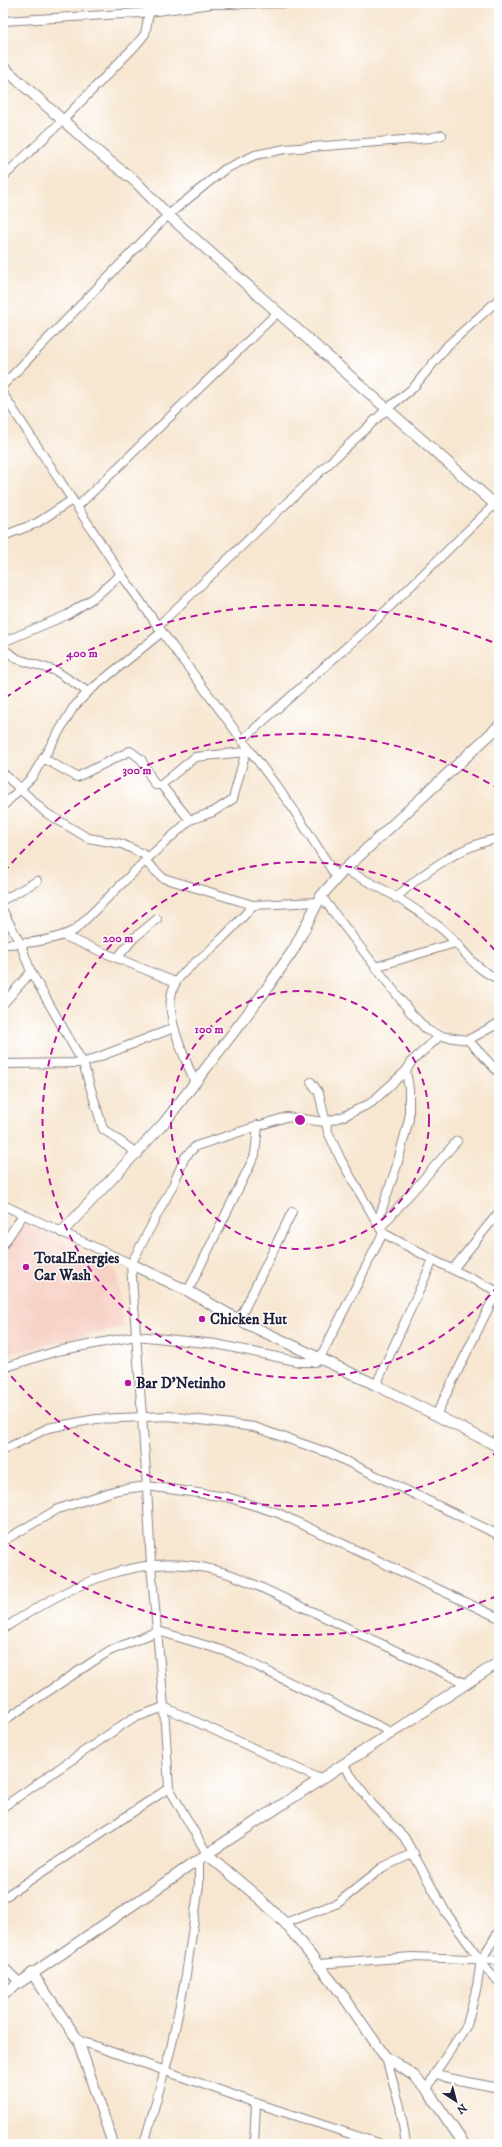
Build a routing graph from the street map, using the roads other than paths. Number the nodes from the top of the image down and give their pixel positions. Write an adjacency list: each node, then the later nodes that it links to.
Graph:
1 (300, 3): 2 (street)
2 (150, 7): 3 (street); 5 (street)
3 (3, 21)
4 (3, 67): 5 (street)
5 (62, 120): 7 (street); 8 (street)
6 (442, 135): 8 (street)
7 (3, 177)
8 (168, 215): 10 (street); 11 (street)
9 (499, 299): 13 (street)
10 (278, 312): 13 (street); 16 (street)
11 (3, 385)
12 (4, 397): 14 (street)
13 (388, 408): 15 (street); 19 (street)
14 (72, 500): 16 (street); 17 (street)
15 (498, 504): 24 (street)
16 (77, 507): 18 (street)
17 (3, 536)
18 (121, 574): 19 (street); 20 (street)
19 (160, 629): 22 (street); 24 (street)
20 (3, 642)
21 (3, 649): 22 (street)
22 (88, 692): 25 (street)
23 (499, 726): 33 (street)
24 (245, 746): 27 (street); 30 (street); 34 (street)
25 (43, 758): 27 (street); 28 (street)
26 (3, 773): 28 (street)
27 (161, 785): 30 (street)
28 (20, 790): 29 (street); 32 (street)
29 (3, 806)
30 (190, 820): 32 (street)
31 (499, 839): 36 (street)
32 (147, 859): 39 (street); 42 (street)
33 (344, 870): 34 (street); 36 (street)
34 (337, 878): 37 (street)
35 (36, 881): 38 (street)
36 (396, 898): 43 (street)
37 (320, 899): 39 (street); 47 (street); 61 (street)
38 (3, 900)
39 (252, 905): 50 (street)
40 (3, 910): 45 (street)
41 (157, 920): 46 (street)
42 (64, 936): 45 (street); 46 (street)
43 (455, 943): 47 (street); 49 (street)
44 (3, 944): 45 (street)
45 (21, 945): 48 (street)
46 (117, 958): 50 (street)
47 (375, 967): 54 (street)
48 (31, 972): 51 (street); 56 (street)
49 (499, 979)
50 (175, 982): 53 (street)
51 (3, 1004)
52 (499, 1023): 55 (street)
53 (174, 1028): 56 (street); 61 (street)
54 (440, 1036): 55 (street); 58 (street)
55 (468, 1040): 59 (street)
56 (83, 1062): 57 (street); 65 (street)
57 (3, 1064)
58 (406, 1071): 62 (street); 70 (street)
59 (499, 1073)
60 (311, 1082): 62 (street)
61 (195, 1083): 65 (street)
62 (326, 1122): 63 (street); 70 (street)
63 (258, 1125): 74 (street); 76 (street)
64 (457, 1141): 70 (street)
65 (138, 1154): 71 (street)
66 (3, 1205): 69 (street)
67 (292, 1212): 78 (street)
68 (499, 1212): 75 (street)
69 (23, 1215): 71 (street); 72 (street)
70 (380, 1227): 73 (street); 80 (street)
71 (62, 1232): 74 (street)
72 (3, 1245)
73 (433, 1260): 75 (street); 82 (street)
74 (131, 1264): 76 (street); 79 (street)
75 (453, 1269): 77 (street)
76 (188, 1292): 78 (street)
77 (498, 1292): 83 (street)
78 (239, 1320): 80 (street)
79 (136, 1336): 80 (street); 81 (street); 84 (street)
80 (320, 1358): 82 (street)
81 (3, 1368)
82 (376, 1385): 83 (street)
83 (436, 1415): 85 (street)
84 (141, 1417): 86 (street); 87 (street); 88 (street)
85 (497, 1443)
86 (3, 1450)
87 (147, 1486): 89 (street); 90 (street); 91 (street)
88 (499, 1535)
89 (3, 1541)
90 (151, 1565): 92 (street); 93 (street); 95 (street)
91 (499, 1618)
92 (3, 1629)
93 (158, 1631): 96 (street); 97 (street); 98 (street)
94 (499, 1662): 95 (street)
95 (465, 1683): 98 (street)
96 (164, 1707): 100 (street); 101 (street); 102 (street)
97 (3, 1721)
98 (391, 1732): 99 (street)
99 (343, 1764): 100 (street); 103 (street)
100 (320, 1779): 104 (street)
101 (169, 1788): 104 (street); 105 (street)
102 (3, 1807)
103 (414, 1853): 106 (street); 108 (street)
104 (203, 1857): 106 (street); 112 (street); 118 (street)
105 (3, 1898)
106 (285, 1923): 110 (street)
107 (499, 1931): 108 (street)
108 (481, 1960): 109 (street); 110 (street); 114 (street); 119 (street)
109 (499, 1960)
110 (318, 1964): 117 (street)
111 (3, 1966): 113 (street)
112 (32, 1973): 113 (street); 116 (street)
113 (19, 1982): 115 (street)
114 (499, 1982)
115 (3, 1994)
116 (78, 2040): 118 (street); 123 (street)
117 (386, 2058): 121 (street); 127 (street)
118 (164, 2070): 122 (street); 124 (street)
119 (435, 2073): 120 (street); 121 (street)
120 (499, 2088)
121 (427, 2090): 128 (street)
122 (256, 2103): 125 (street); 126 (street)
123 (113, 2144)
124 (144, 2144)
125 (254, 2144)
126 (381, 2144)
127 (406, 2144)
128 (464, 2144)

